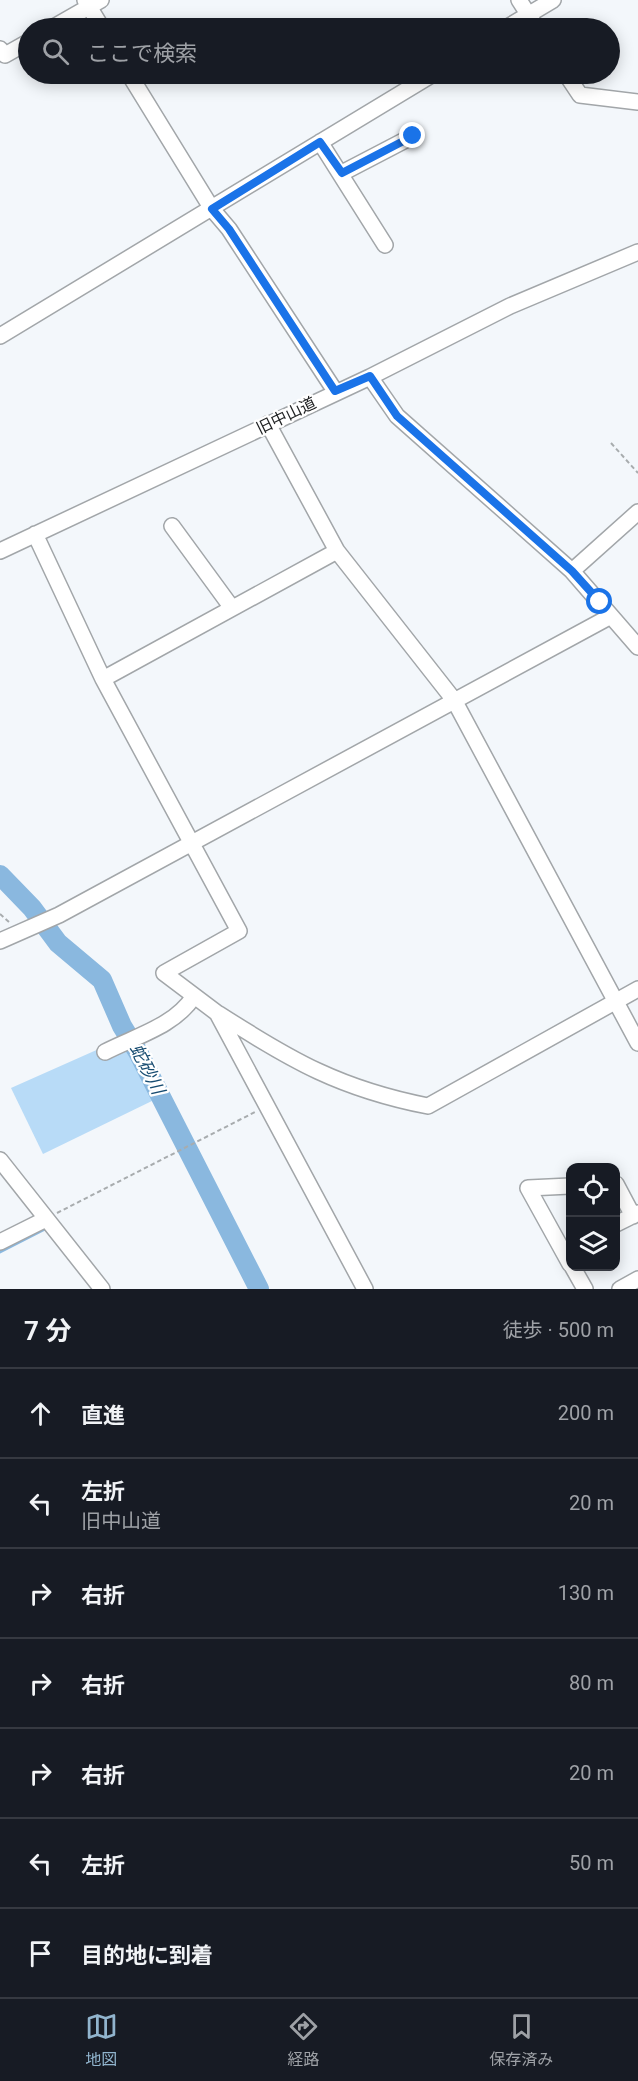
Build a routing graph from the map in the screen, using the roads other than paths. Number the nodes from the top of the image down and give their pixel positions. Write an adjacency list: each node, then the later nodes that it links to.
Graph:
1 (519, 0): 4 (street)
2 (553, 0): 4 (street)
3 (92, 2): 5 (street); 6 (street)
4 (528, 15): 7 (street); 8 (street)
5 (67, 18)
6 (98, 18)
7 (523, 18)
8 (530, 18)
9 (18, 48): 10 (street)
10 (0, 49)
11 (135, 84): 18 (street)
12 (416, 84): 16 (street)
13 (573, 84): 14 (street)
14 (638, 102)
15 (413, 136): 17 (street)
16 (320, 142): 17 (street); 18 (street)
17 (342, 173): 19 (street)
18 (212, 209): 21 (street); 23 (street)
19 (385, 244)
20 (638, 252): 22 (street, 旧中山道)
21 (0, 336)
22 (370, 376): 23 (street, 旧中山道); 30 (street)
23 (335, 391): 24 (street, 旧中山道)
24 (268, 424): 27 (street, 旧中山道); 29 (street)
25 (638, 512): 30 (street)
26 (172, 526): 31 (street)
27 (34, 534): 28 (street, 旧中山道); 34 (street)
28 (0, 551)
29 (337, 551): 31 (street); 35 (street)
30 (572, 571): 32 (street)
31 (232, 608): 34 (street)
32 (612, 616): 33 (street); 35 (street)
33 (638, 647)
34 (103, 679): 36 (street)
35 (454, 700): 36 (street); 40 (street)
36 (192, 843): 37 (street); 39 (street)
37 (0, 941)
38 (638, 989): 40 (street)
39 (194, 996): 41 (street); 43 (street)
40 (614, 1002): 41 (street); 42 (street)
41 (217, 1013): 55 (street)
42 (638, 1044)
43 (105, 1052)
44 (0, 1160): 48 (street)
45 (566, 1186): 51 (street)
46 (620, 1191): 47 (street)
47 (636, 1214): 49 (street)
48 (46, 1219): 50 (street); 54 (street)
49 (620, 1222)
50 (0, 1242)
51 (566, 1246)
52 (574, 1271): 56 (street)
53 (638, 1279): 57 (street)
54 (102, 1289)
55 (365, 1289)
56 (585, 1289)
57 (620, 1289)

